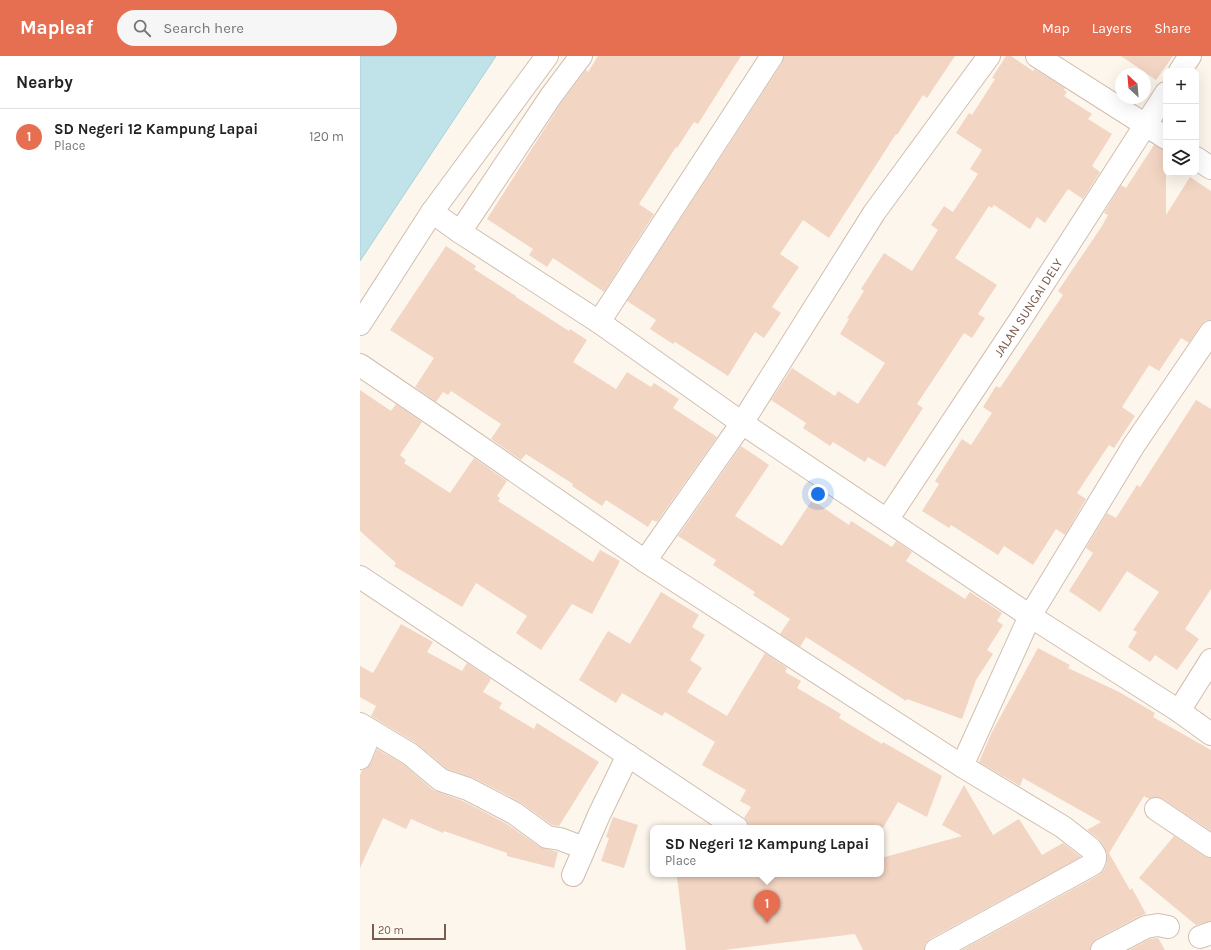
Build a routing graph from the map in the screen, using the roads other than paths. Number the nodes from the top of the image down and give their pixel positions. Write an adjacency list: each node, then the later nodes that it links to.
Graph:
1 (547, 56): 13 (street)
2 (581, 56): 14 (street)
3 (772, 56): 15 (street)
4 (989, 56): 19 (street)
5 (1037, 56): 9 (street)
6 (1190, 56): 7 (street)
7 (1182, 68)
8 (1163, 98): 9 (street, JALAN SUNGAI DELY)
9 (1146, 125): 10 (street); 20 (street, JALAN SUNGAI DELY)
10 (1163, 136)
11 (1199, 160): 12 (street)
12 (1211, 168)
13 (432, 212): 14 (street); 16 (street)
14 (460, 232): 15 (street)
15 (599, 322): 19 (street)
16 (360, 324)
17 (1211, 332): 23 (street)
18 (360, 365): 21 (street)
19 (742, 424): 20 (street); 21 (street)
20 (887, 520): 23 (street)
21 (644, 562): 30 (street)
22 (360, 577): 28 (street)
23 (1030, 616): 25 (street); 30 (street)
24 (1211, 660): 25 (street)
25 (1179, 711): 27 (street)
26 (366, 728): 29 (street); 34 (street)
27 (1211, 734)
28 (628, 754): 32 (street); 34 (street)
29 (360, 758)
30 (962, 766): 37 (street)
31 (1156, 810): 33 (street)
32 (733, 825)
33 (1211, 846)
34 (584, 848): 35 (street)
35 (574, 875)
36 (1168, 927): 38 (street)
37 (936, 950)
38 (1102, 950)

